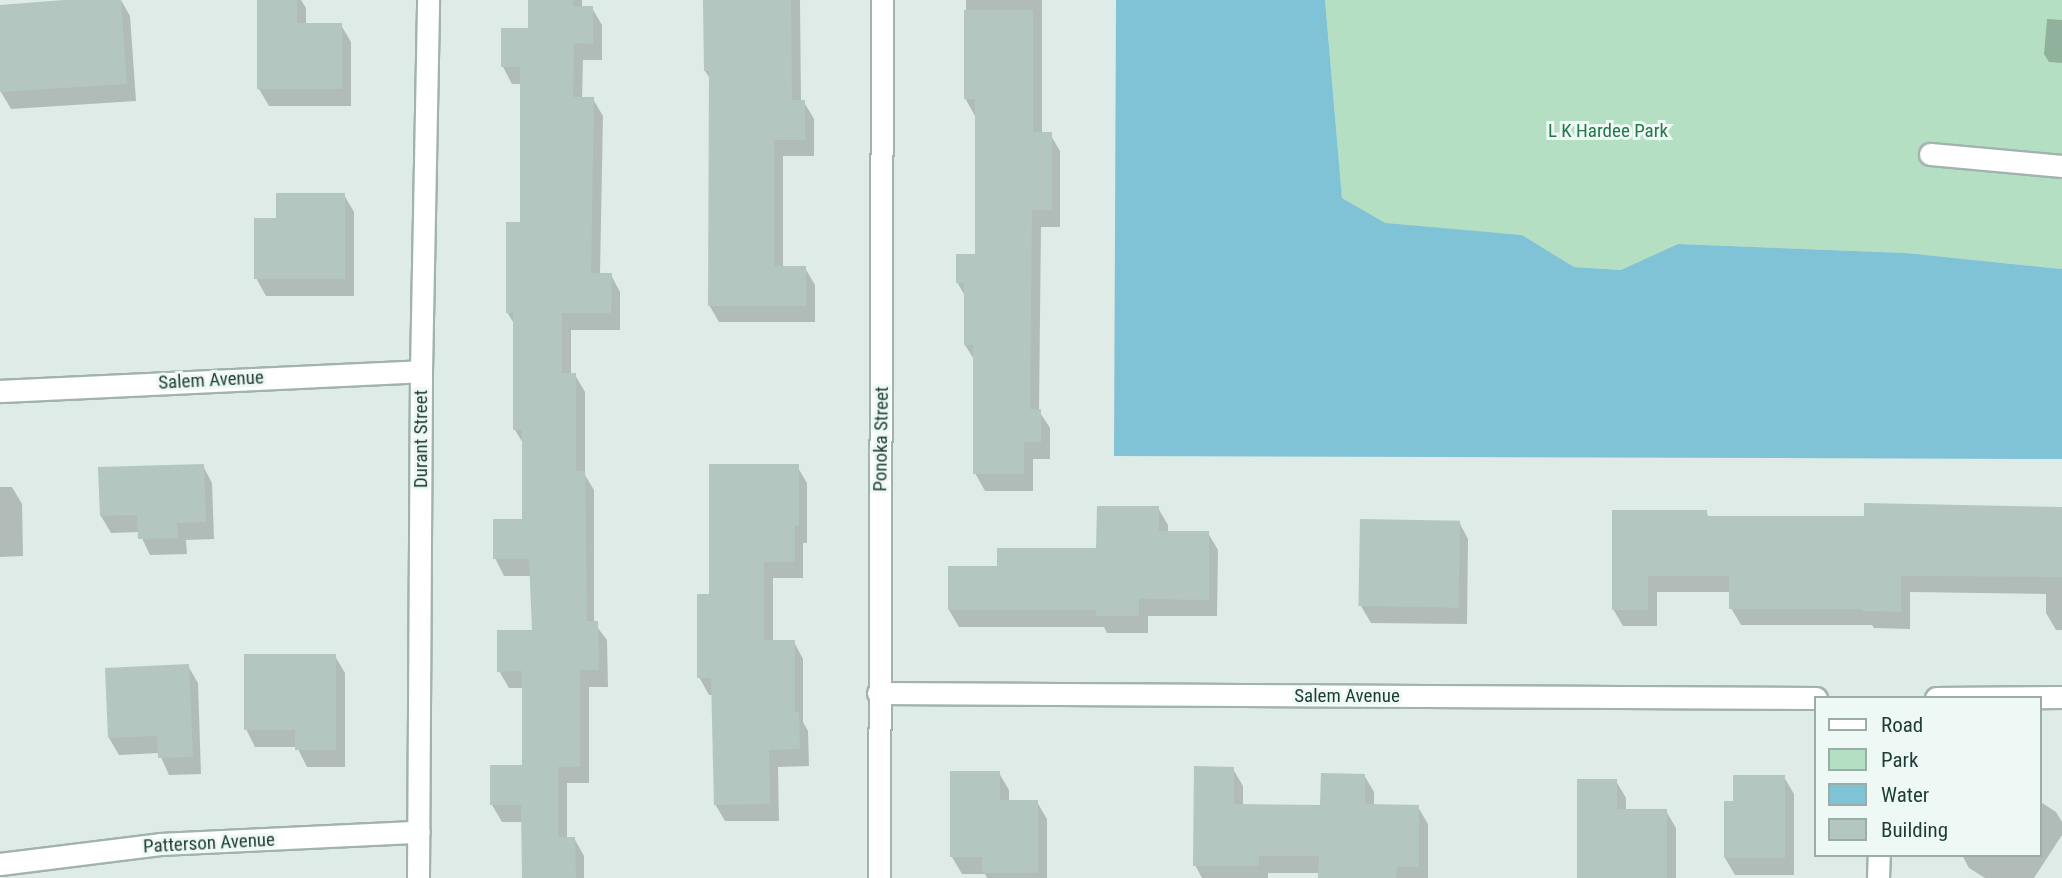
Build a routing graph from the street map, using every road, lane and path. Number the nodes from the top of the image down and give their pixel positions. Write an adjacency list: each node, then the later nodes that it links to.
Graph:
1 (428, 0): 5 (street, Durant Street)
2 (882, 0): 7 (street, Ponoka Street)
3 (1930, 154): 4 (street)
4 (2062, 166)
5 (421, 370): 6 (street, Salem Avenue); 11 (street, Durant Street)
6 (0, 391)
7 (877, 693): 10 (street, Salem Avenue); 15 (street, Ponoka Street)
8 (2041, 697): 9 (street)
9 (2062, 697)
10 (1814, 698)
11 (419, 832): 13 (street, Patterson Avenue); 14 (street, Durant Street)
12 (1878, 857): 16 (street)
13 (0, 863)
14 (418, 878)
15 (879, 878)
16 (1878, 878)

